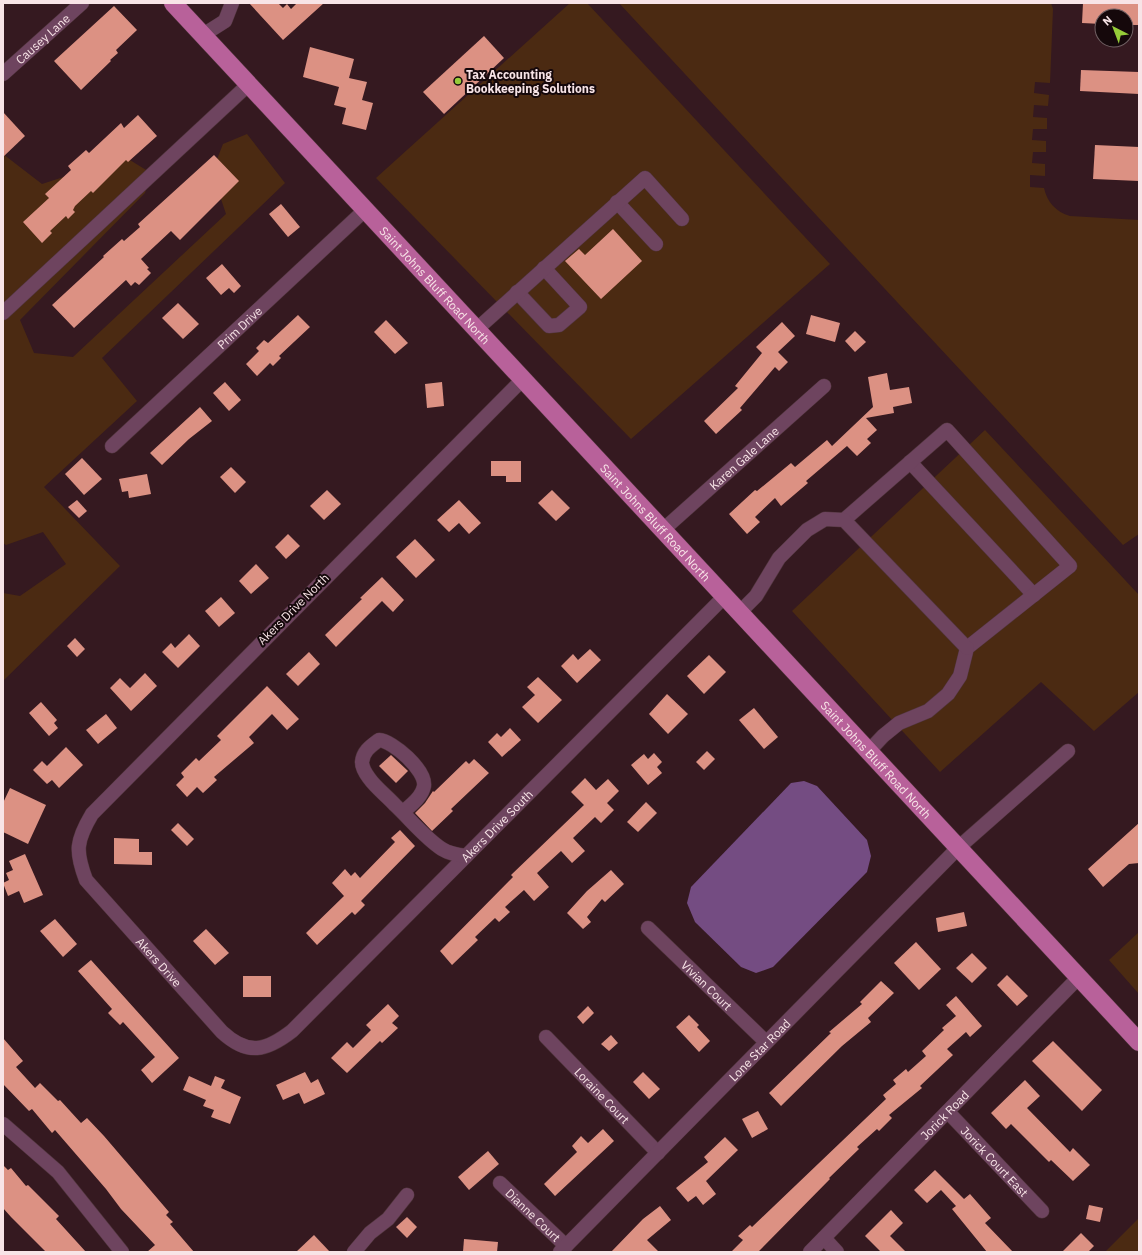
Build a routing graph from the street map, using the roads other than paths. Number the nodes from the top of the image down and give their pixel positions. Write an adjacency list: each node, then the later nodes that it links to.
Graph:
1 (82, 3): 5 (street, Causey Lane)
2 (173, 3): 4 (main road, Saint Johns Bluff Road North)
3 (232, 3): 4 (street)
4 (203, 35): 6 (main road, Saint Johns Bluff Road North)
5 (3, 74)
6 (249, 84): 8 (main road, Saint Johns Bluff Road North); 13 (street)
7 (618, 202): 9 (street); 10 (street); 11 (street)
8 (366, 209): 14 (main road, Saint Johns Bluff Road North); 17 (street, Prim Drive)
9 (682, 219)
10 (656, 244)
11 (544, 268): 12 (street); 12 (street)
12 (517, 292): 14 (street)
13 (3, 313)
14 (477, 329): 15 (main road, Saint Johns Bluff Road North)
15 (523, 379): 20 (main road, Saint Johns Bluff Road North); 29 (street, Akers Drive North)
16 (824, 386): 20 (street, Karen Gale Lane)
17 (112, 446)
18 (910, 462): 19 (street); 21 (street); 21 (street)
19 (844, 520): 23 (street); 24 (street)
20 (664, 529): 22 (main road, Saint Johns Bluff Road North)
21 (1034, 595): 24 (street)
22 (724, 597): 23 (main road, Saint Johns Bluff Road North); 30 (street, Akers Drive South)
23 (739, 613): 26 (main road, Saint Johns Bluff Road North)
24 (967, 648): 26 (street)
25 (1068, 751): 28 (street, Lone Star Road)
26 (868, 752): 28 (main road, Saint Johns Bluff Road North)
27 (403, 812): 27 (street); 30 (street)
28 (958, 848): 32 (main road, Saint Johns Bluff Road North); 34 (street, Lone Star Road)
29 (78, 849): 36 (street, Akers Drive)
30 (466, 856): 36 (street, Akers Drive South)
31 (648, 928): 34 (street, Vivian Court)
32 (1079, 977): 35 (main road, Saint Johns Bluff Road North); 37 (street, Jorick Road)
33 (546, 1037): 39 (street, Loraine Court)
34 (766, 1042): 39 (street, Lone Star Road)
35 (1139, 1042)
36 (264, 1048)
37 (948, 1112): 42 (street, Jorick Court East); 43 (street, Jorick Road)
38 (3, 1124): 45 (street)
39 (658, 1153): 44 (street, Lone Star Road)
40 (500, 1183): 44 (street, Dianne Court)
41 (407, 1195): 46 (street)
42 (1042, 1211)
43 (824, 1238): 47 (street, Jorick Road); 48 (street)
44 (563, 1249)
45 (122, 1252)
46 (354, 1252)
47 (810, 1252)
48 (837, 1252)

